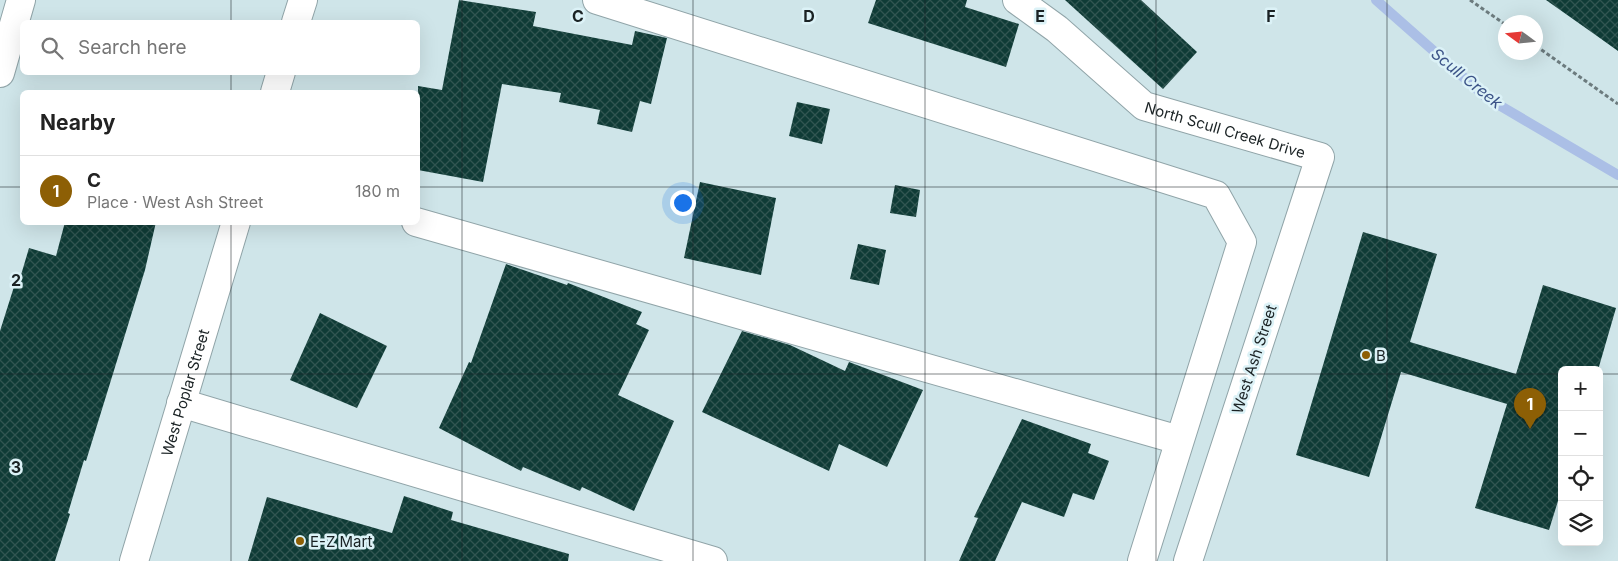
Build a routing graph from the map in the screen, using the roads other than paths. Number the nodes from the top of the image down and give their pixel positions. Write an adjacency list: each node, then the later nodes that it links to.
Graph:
1 (21, 0): 6 (street)
2 (303, 0): 5 (street)
3 (597, 0): 13 (street)
4 (1017, 0): 9 (street, North Scull Creek Drive)
5 (297, 20)
6 (0, 73)
7 (280, 75): 8 (street)
8 (276, 90)
9 (1320, 157): 17 (street, West Ash Street)
10 (420, 223): 13 (street)
11 (235, 225): 12 (street, West Poplar Street)
12 (181, 403): 14 (street, West Poplar Street); 15 (street)
13 (1179, 440): 16 (street)
14 (134, 561)
15 (712, 561)
16 (1142, 561)
17 (1188, 561)

